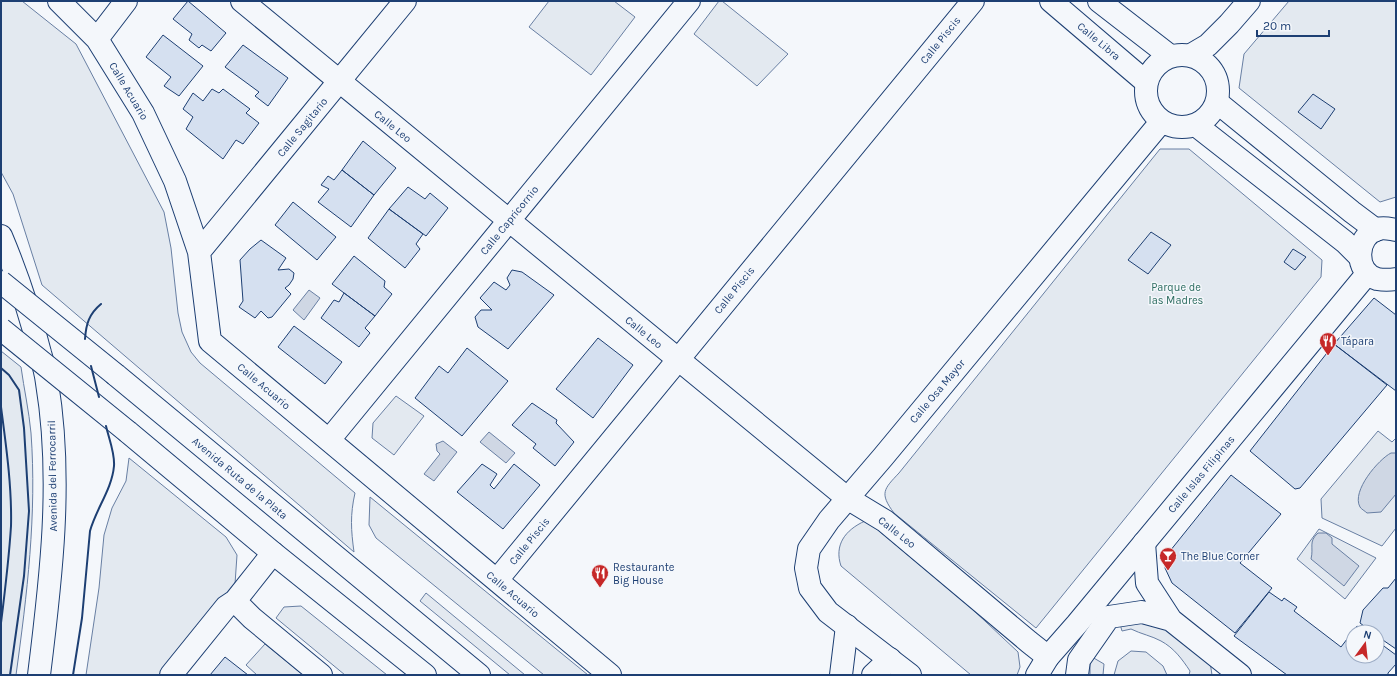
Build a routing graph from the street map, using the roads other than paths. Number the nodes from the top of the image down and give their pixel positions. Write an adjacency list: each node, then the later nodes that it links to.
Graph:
1 (59, 1): 10 (main road, Calle Acuario)
2 (126, 1): 10 (main road)
3 (242, 1): 12 (main road, Calle Leo)
4 (405, 1): 12 (main road, Calle Sagitario)
5 (689, 1): 17 (main road, Calle Capricornio)
6 (972, 1): 25 (main road, Calle Piscis)
7 (1051, 1): 13 (main road, Calle Libra)
8 (1099, 1): 11 (main road)
9 (1249, 1): 11 (main road)
10 (97, 39): 20 (main road, Calle Acuario)
11 (1180, 56): 13 (main road); 14 (main road)
12 (339, 81): 17 (main road, Calle Leo); 20 (main road, Calle Sagitario)
13 (1146, 82): 15 (main road)
14 (1218, 103): 16 (main road); 18 (main road)
15 (1161, 122): 16 (main road); 27 (main road, Calle Osa Mayor)
16 (1197, 126): 21 (main road)
17 (509, 220): 25 (main road, Calle Leo); 26 (main road, Calle Capricornio)
18 (1386, 230): 21 (main road, Calle Islas Filipinas)
19 (1, 236): 36 (main road, Avenida del Ferrocarril)
20 (198, 252): 26 (main road, Calle Acuario)
21 (1363, 265): 22 (main road); 28 (main road, Calle Islas Filipinas)
22 (1396, 279)
23 (1, 282): 40 (main road, Avenida Ruta de la Plata, bridge)
24 (1, 329): 29 (main road, bridge)
25 (677, 359): 27 (main road, Calle Leo); 30 (main road, Calle Piscis)
26 (329, 440): 30 (main road, Calle Acuario)
27 (847, 498): 33 (main road, Calle Osa Mayor); 34 (main road, Calle Leo)
28 (1144, 543): 32 (main road); 34 (main road, Calle Islas Filipinas)
29 (273, 553): 31 (main road); 39 (main road)
30 (497, 580): 41 (main road, Calle Acuario)
31 (235, 601): 37 (main road); 38 (main road)
32 (1171, 620): 45 (main road); 46 (main road)
33 (847, 626): 35 (main road, Calle Osa Mayor); 42 (main road)
34 (1048, 657): 44 (main road, Calle Islas Filipinas)
35 (901, 669): 43 (main road)
36 (39, 675)
37 (170, 675)
38 (321, 675)
39 (425, 675)
40 (479, 675)
41 (610, 675)
42 (841, 675)
43 (872, 675)
44 (1037, 675)
45 (1077, 675)
46 (1240, 675)

